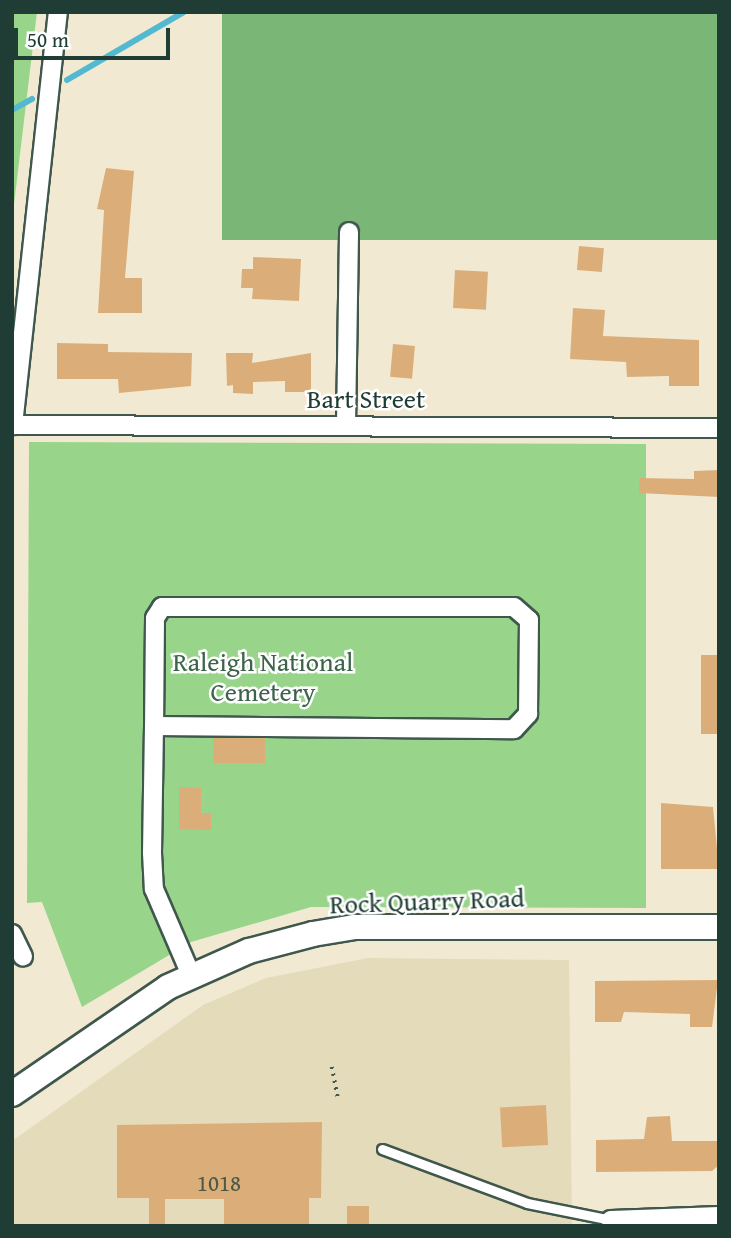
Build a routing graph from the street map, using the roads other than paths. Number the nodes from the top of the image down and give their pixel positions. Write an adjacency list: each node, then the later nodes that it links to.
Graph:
1 (58, 12): 3 (street)
2 (349, 232): 4 (street)
3 (13, 425): 4 (street, Bart Street)
4 (346, 425): 5 (street, Bart Street)
5 (719, 428)
6 (153, 726): 6 (street); 10 (street)
7 (719, 927): 10 (main road, Rock Quarry Road)
8 (12, 934): 9 (street)
9 (23, 957)
10 (191, 975): 11 (main road, Rock Quarry Road)
11 (12, 1094)
12 (382, 1149): 14 (lane)
13 (719, 1216): 14 (street)
14 (615, 1222)

